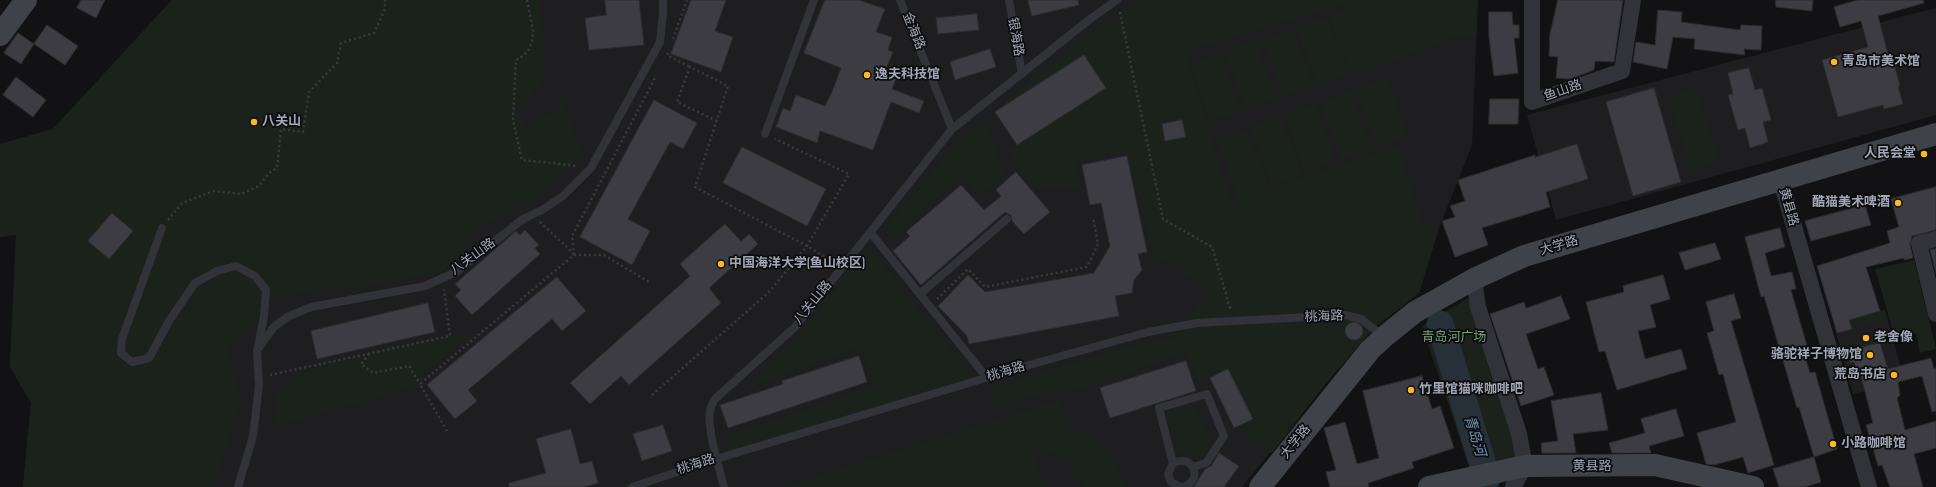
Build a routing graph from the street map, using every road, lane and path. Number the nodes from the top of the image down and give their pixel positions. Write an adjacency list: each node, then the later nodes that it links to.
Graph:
1 (26, 0): 12 (main road)
2 (385, 0): 29 (path)
3 (527, 0): 24 (path)
4 (663, 0): 24 (lane, 八关山路)
5 (687, 0): 13 (path)
6 (814, 0): 22 (lane)
7 (900, 0): 21 (lane, 金海路)
8 (1009, 0): 18 (lane, 银海路)
9 (1117, 0): 18 (lane, 八关山路); 41 (path)
10 (1532, 0): 11 (street, 鱼山路)
11 (1633, 0)
12 (0, 35)
13 (672, 41)
14 (670, 48): 15 (path)
15 (667, 55): 16 (path); 17 (path)
16 (663, 62)
17 (690, 67): 20 (path); 20 (path)
18 (1022, 74): 21 (lane, 八关山路)
19 (656, 76): 33 (path)
20 (717, 121): 32 (path)
21 (952, 129): 30 (lane, 八关山路)
22 (765, 134): 32 (path)
23 (1936, 134): 25 (main road, 大学路)
24 (591, 168): 26 (lane, 八关山路)
25 (1781, 181): 36 (main road, 大学路); 62 (street, 黄县路)
26 (533, 214): 33 (path); 35 (lane, 八关山路)
27 (1093, 217): 39 (path)
28 (1007, 219): 38 (lane)
29 (162, 228): 43 (lane)
30 (870, 232): 34 (lane, 八关山路); 38 (lane)
31 (1936, 238): 40 (street)
32 (807, 246): 34 (path); 48 (path)
33 (574, 254): 37 (path); 47 (path)
34 (842, 268): 50 (lane, 八关山路)
35 (442, 278): 43 (lane, 八关山路); 44 (path)
36 (1474, 279): 42 (main road, 大学路); 53 (street)
37 (649, 282)
38 (920, 294): 39 (lane)
39 (930, 306): 46 (lane)
40 (1936, 314)
41 (1234, 321): 42 (lane, 桃海路); 46 (lane, 桃海路)
42 (1384, 337): 58 (main road, 大学路)
43 (257, 350): 45 (lane)
44 (369, 354): 45 (path); 47 (path)
45 (258, 377): 54 (lane)
46 (987, 378): 50 (lane, 桃海路)
47 (420, 384): 49 (path)
48 (652, 395)
49 (447, 432)
50 (716, 459): 55 (lane, 桃海路); 56 (lane, 八关山路)
51 (1173, 463): 52 (lane); 52 (lane); 57 (lane)
52 (1193, 467): 57 (lane)
53 (1524, 467): 59 (main road, 黄县路); 60 (street); 61 (main road, 黄县路)
54 (238, 487)
55 (632, 487)
56 (724, 487)
57 (1181, 487)
58 (1260, 487)
59 (1430, 487)
60 (1513, 487)
61 (1754, 487)
62 (1869, 487)

